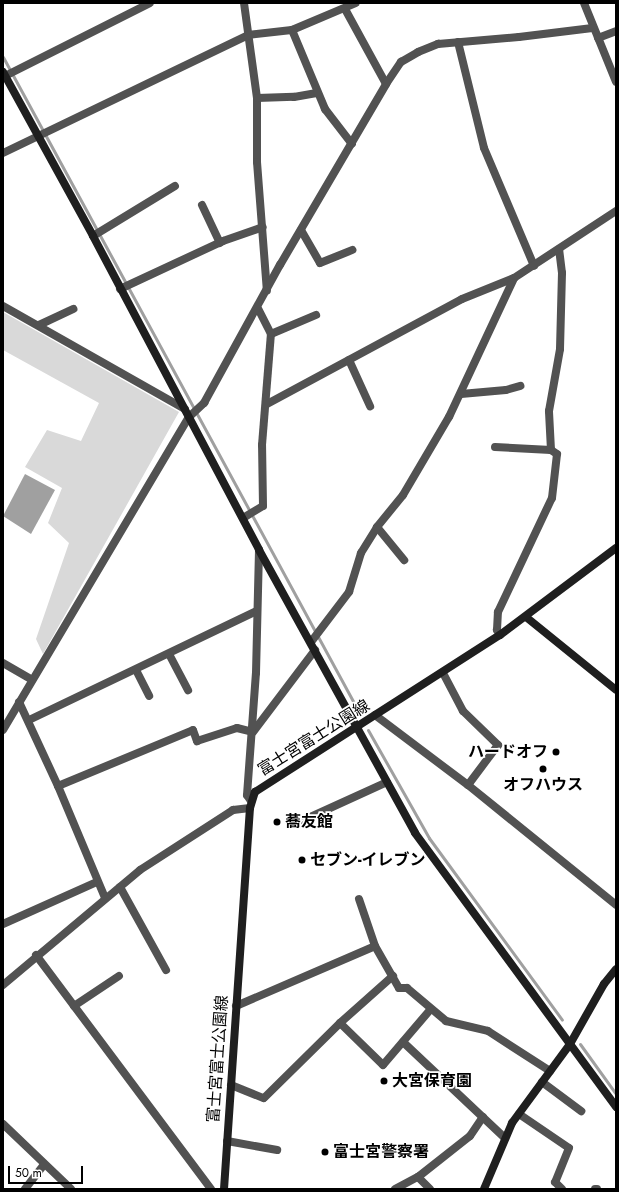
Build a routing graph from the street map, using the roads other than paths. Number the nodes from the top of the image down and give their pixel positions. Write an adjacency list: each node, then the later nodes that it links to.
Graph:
1 (150, 3): 12 (street)
2 (244, 3): 9 (street)
3 (356, 3): 5 (street)
4 (584, 3): 6 (street)
5 (345, 9): 7 (street); 14 (street)
6 (592, 28): 10 (street); 11 (street)
7 (292, 30): 9 (street); 15 (street)
8 (616, 31): 10 (street)
9 (248, 35): 16 (street); 17 (street)
10 (598, 38): 13 (street)
11 (458, 42): 14 (street); 29 (street)
12 (5, 75): 17 (street)
13 (616, 82)
14 (386, 84): 18 (street)
15 (317, 93): 16 (street); 18 (street)
16 (257, 98): 23 (street)
17 (39, 135): 19 (street); 25 (street)
18 (352, 144): 24 (street)
19 (3, 153)
20 (175, 186): 25 (street)
21 (202, 204): 26 (street)
22 (616, 212): 27 (street)
23 (263, 226): 26 (street); 32 (street)
24 (301, 230): 28 (street); 32 (street)
25 (94, 236): 31 (street)
26 (220, 243): 31 (street)
27 (560, 249): 29 (street); 47 (street)
28 (353, 250)
29 (534, 266): 30 (street)
30 (514, 278): 39 (street); 41 (street)
31 (121, 288): 44 (street)
32 (267, 292): 34 (street)
33 (3, 306): 37 (street)
34 (258, 308): 38 (street); 45 (street)
35 (74, 309): 37 (street)
36 (316, 315): 38 (street)
37 (39, 325): 44 (street)
38 (271, 334): 42 (street)
39 (350, 360): 42 (street); 43 (street)
40 (520, 386): 41 (street)
41 (461, 394): 49 (street)
42 (267, 404): 48 (street)
43 (370, 406)
44 (184, 409): 45 (street)
45 (190, 416): 48 (street); 62 (street)
46 (495, 447): 47 (street)
47 (551, 450): 55 (street)
48 (245, 517): 51 (street)
49 (378, 527): 52 (street); 56 (street)
50 (616, 548): 54 (street, 富士宮富士公園線)
51 (259, 550): 53 (street); 56 (street)
52 (404, 560)
53 (256, 611): 58 (street); 71 (street)
54 (526, 617): 55 (street, 富士宮富士公園線); 64 (street)
55 (500, 635): 61 (street, 富士宮富士公園線)
56 (312, 641): 57 (street)
57 (315, 650): 69 (street); 71 (street)
58 (170, 654): 60 (street); 63 (street)
59 (3, 663): 62 (street)
60 (136, 670): 65 (street); 68 (street)
61 (443, 673): 67 (street, 富士宮富士公園線); 73 (street)
62 (31, 679): 66 (street)
63 (188, 690)
64 (616, 690)
65 (148, 696)
66 (19, 702): 68 (street); 70 (street)
67 (375, 715): 69 (street, 富士宮富士公園線); 73 (street)
68 (29, 720): 74 (street)
69 (357, 727): 72 (street); 75 (street, 富士宮富士公園線)
70 (3, 730)
71 (253, 732): 74 (street); 75 (street)
72 (387, 782): 76 (street); 95 (street)
73 (468, 785): 81 (street)
74 (58, 786): 77 (street)
75 (251, 804): 78 (street); 91 (street, 富士宮富士公園線)
76 (295, 824)
77 (97, 882): 79 (street); 82 (street)
78 (120, 887): 79 (street); 86 (street)
79 (105, 898): 84 (street)
80 (359, 899): 83 (street)
81 (616, 905)
82 (3, 924)
83 (375, 946): 88 (street); 91 (street)
84 (36, 956): 89 (street); 90 (street)
85 (616, 969): 95 (street)
86 (166, 970)
87 (119, 976): 90 (street)
88 (393, 976): 92 (street); 93 (street)
89 (3, 985)
90 (74, 1006): 111 (street)
91 (236, 1006): 98 (street, 富士宮富士公園線)
92 (430, 1010): 94 (street); 96 (street)
93 (340, 1023): 94 (street); 98 (street)
94 (403, 1042): 102 (street)
95 (570, 1044): 96 (street); 99 (street)
96 (550, 1071): 97 (street)
97 (542, 1082): 100 (street); 101 (street)
98 (231, 1084): 105 (street, 富士宮富士公園線)
99 (616, 1107)
100 (581, 1111)
101 (519, 1114): 104 (street); 116 (street)
102 (482, 1117): 104 (street); 108 (street)
103 (3, 1124): 107 (street)
104 (505, 1138): 115 (street)
105 (227, 1141): 106 (street); 112 (street, 富士宮富士公園線)
106 (277, 1150)
107 (44, 1165): 109 (street); 110 (street)
108 (418, 1177): 113 (street); 114 (street)
109 (25, 1189)
110 (71, 1189)
111 (211, 1189)
112 (224, 1189)
113 (395, 1189)
114 (430, 1189)
115 (484, 1189)
116 (562, 1189)

